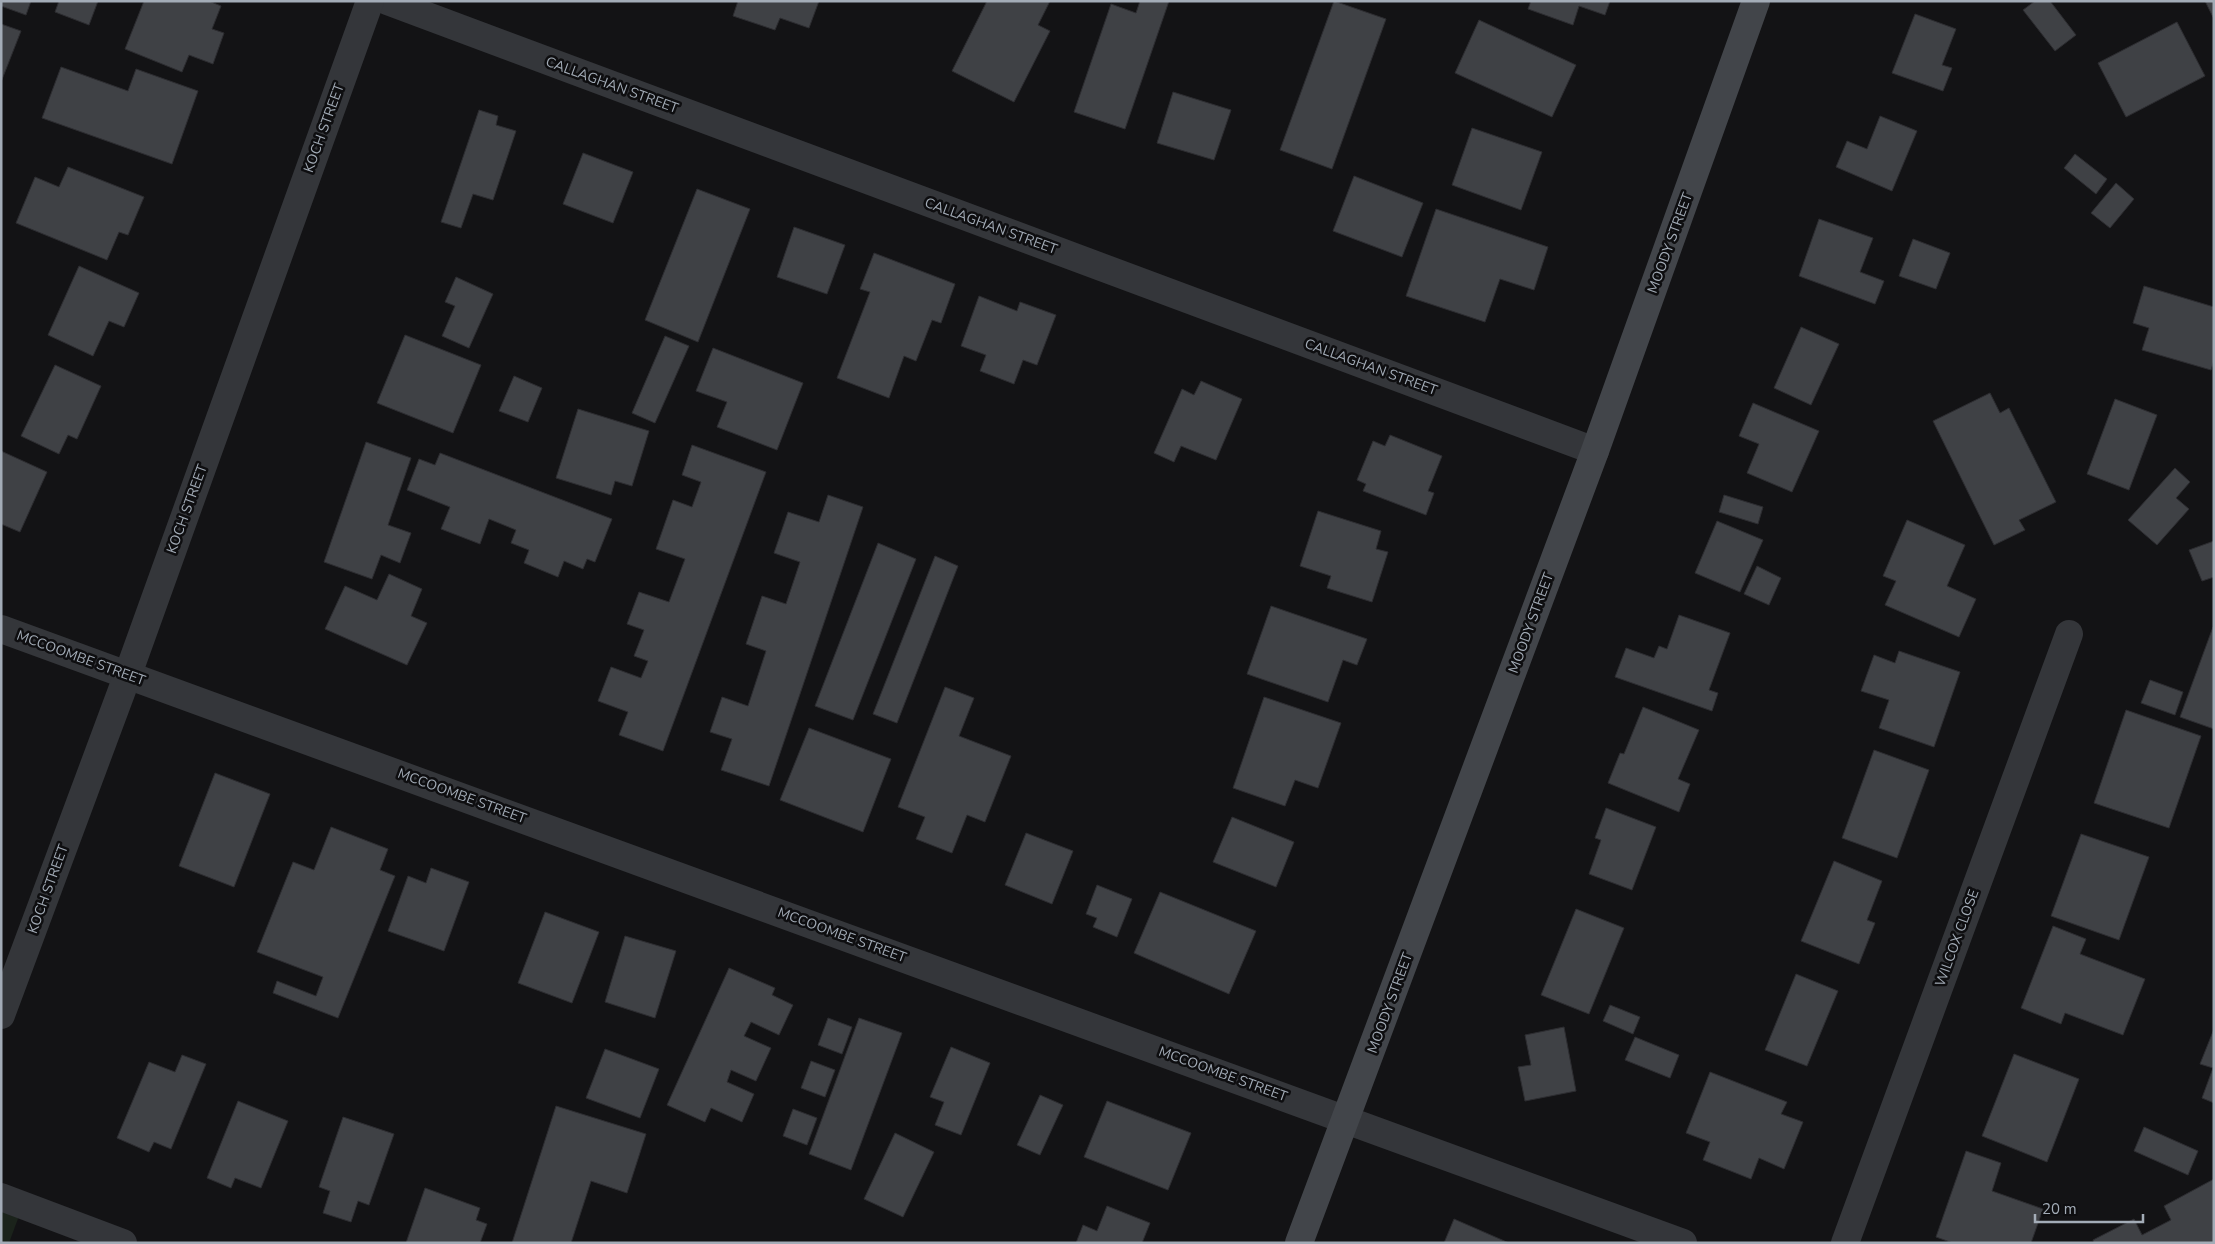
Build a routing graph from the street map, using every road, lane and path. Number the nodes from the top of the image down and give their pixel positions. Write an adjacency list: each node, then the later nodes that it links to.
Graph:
1 (370, 1): 7 (street, KOCH STREET)
2 (387, 1): 4 (street, CALLAGHAN STREET)
3 (1756, 1): 4 (main road, MOODY STREET)
4 (1595, 451): 9 (main road, MOODY STREET)
5 (1, 629): 7 (street, MCCOOMBE STREET)
6 (2069, 634): 14 (street, WILCOX CLOSE)
7 (128, 674): 8 (street, KOCH STREET); 9 (street, MCCOOMBE STREET)
8 (1, 1016)
9 (1346, 1119): 12 (main road, MOODY STREET); 13 (street, MCCOOMBE STREET)
10 (1, 1197): 11 (street)
11 (123, 1243)
12 (1299, 1243)
13 (1683, 1243)
14 (1845, 1243)

